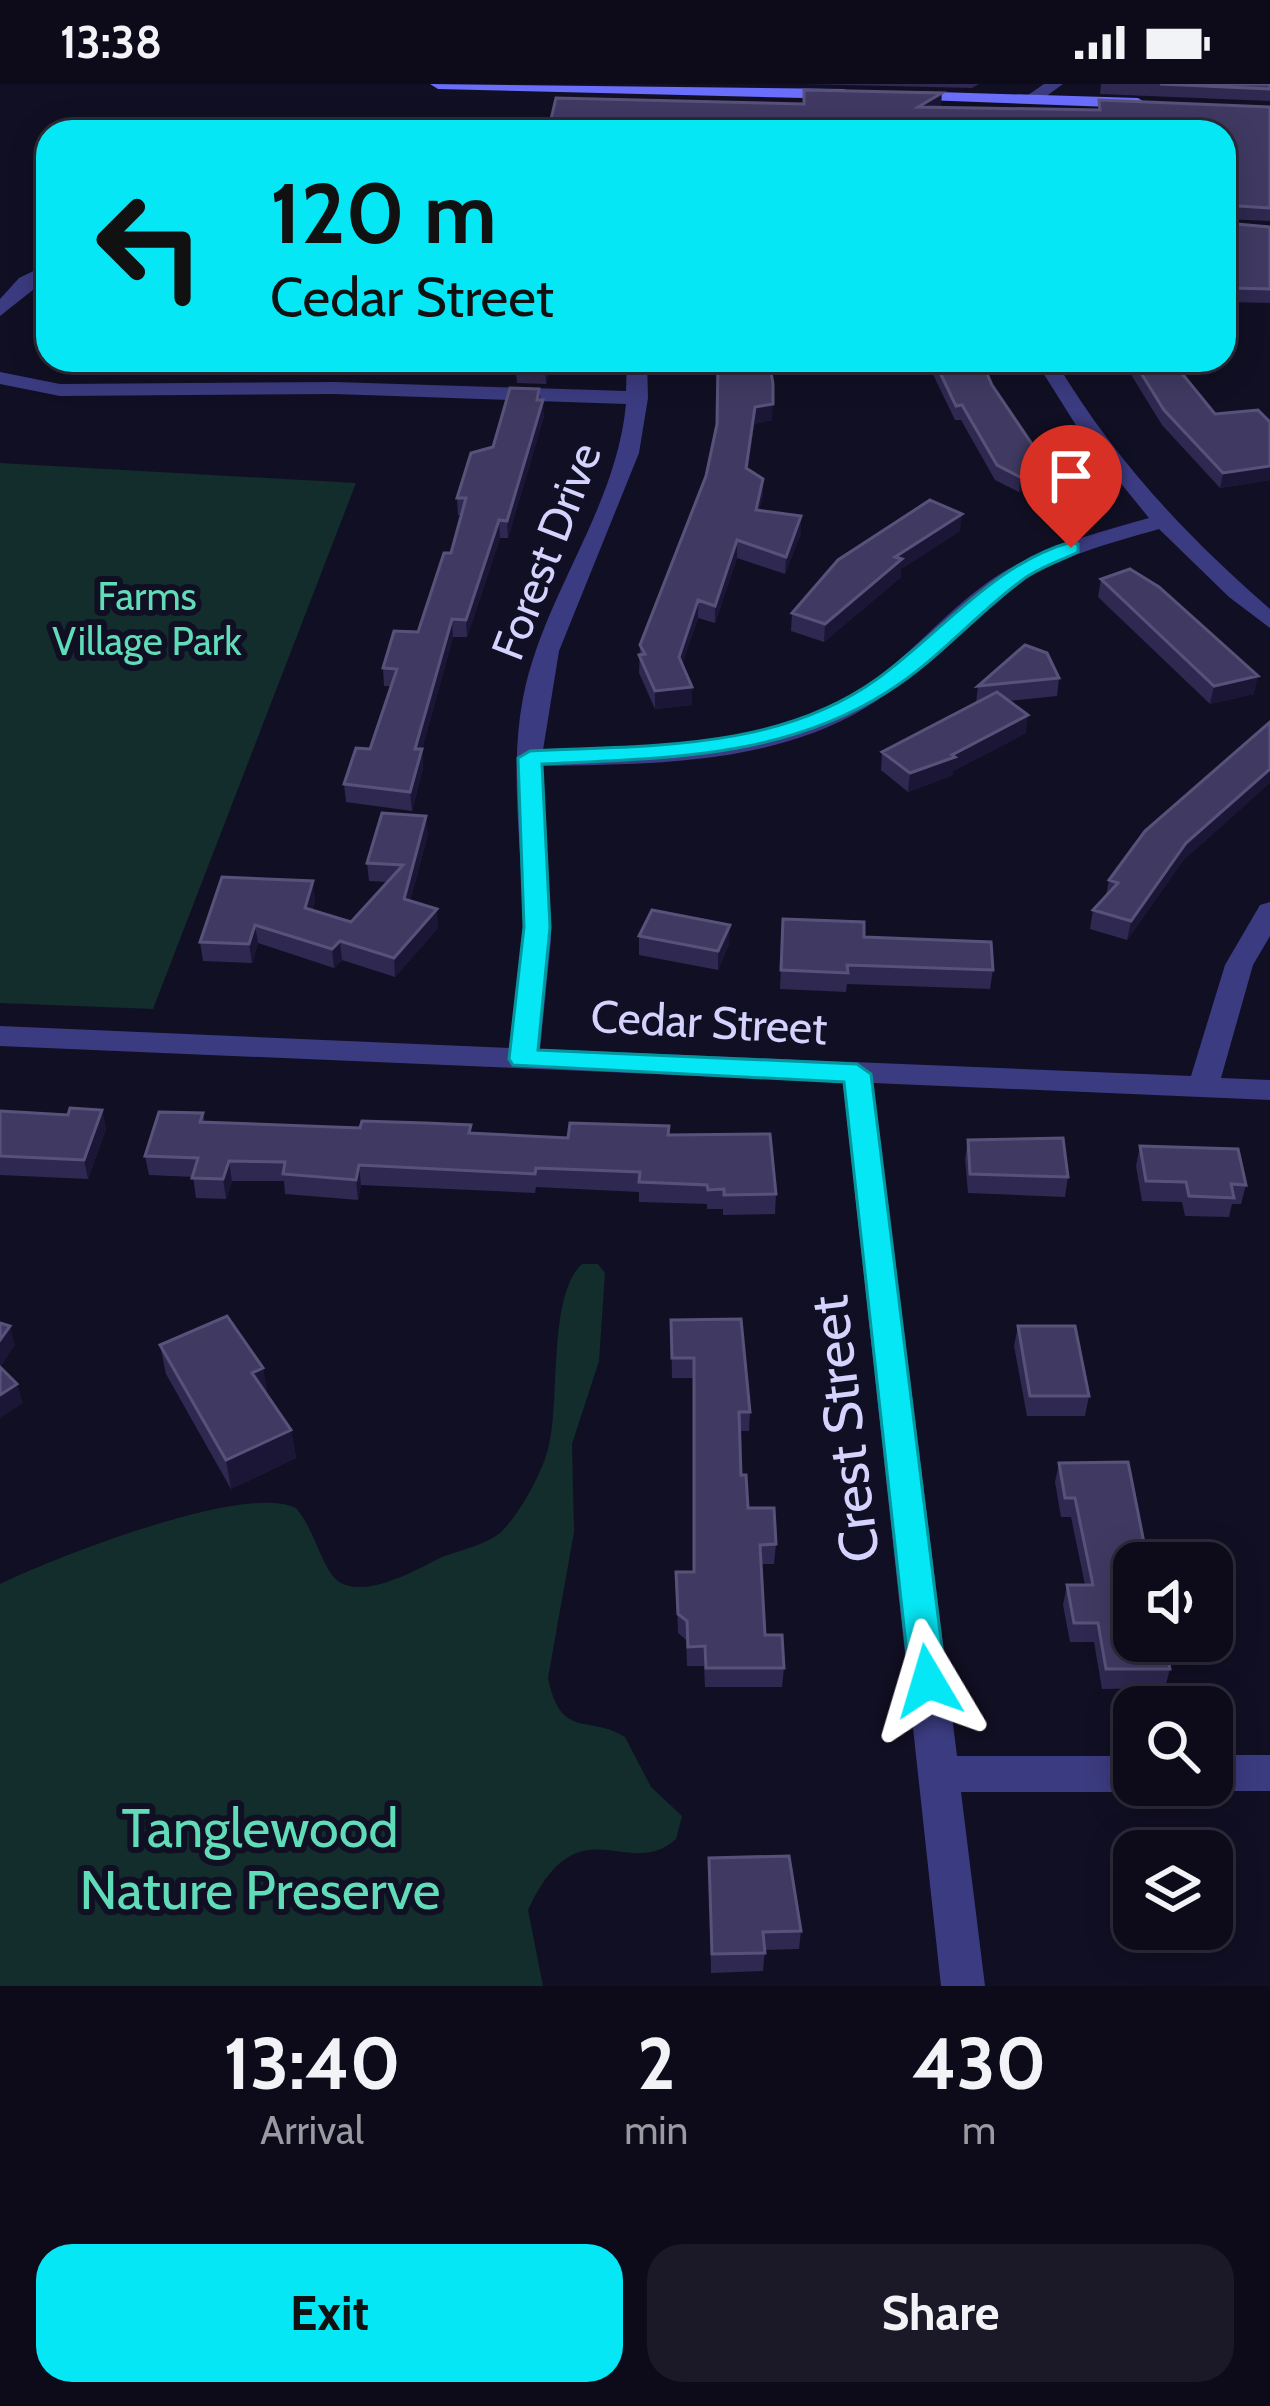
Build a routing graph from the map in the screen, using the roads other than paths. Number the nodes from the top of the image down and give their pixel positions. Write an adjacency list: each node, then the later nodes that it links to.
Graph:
1 (438, 84): 3 (street)
2 (1055, 84): 6 (street)
3 (730, 88): 4 (street)
4 (863, 95)
5 (886, 95): 6 (street)
6 (1031, 100): 7 (street)
7 (1160, 104)
8 (36, 277): 9 (street)
9 (0, 310)
10 (239, 372): 14 (street)
11 (637, 372): 15 (street, Forest Drive)
12 (1053, 372): 16 (street)
13 (0, 378): 14 (street)
14 (237, 387): 15 (street)
15 (638, 398): 18 (street, Forest Drive)
16 (1162, 521): 17 (street); 18 (street)
17 (1270, 621)
18 (530, 758): 21 (street, Forest Drive)
19 (1270, 911): 23 (street)
20 (0, 1036): 21 (street, Cedar Street)
21 (523, 1059): 22 (street, Cedar Street)
22 (857, 1074): 23 (street, Cedar Street); 26 (street, Crest Street)
23 (1203, 1088): 24 (street, Cedar Street)
24 (1270, 1090)
25 (1270, 1773): 28 (street)
26 (939, 1774): 27 (street); 29 (street, Crest Street)
27 (1113, 1774)
28 (1233, 1774)
29 (963, 1986)

